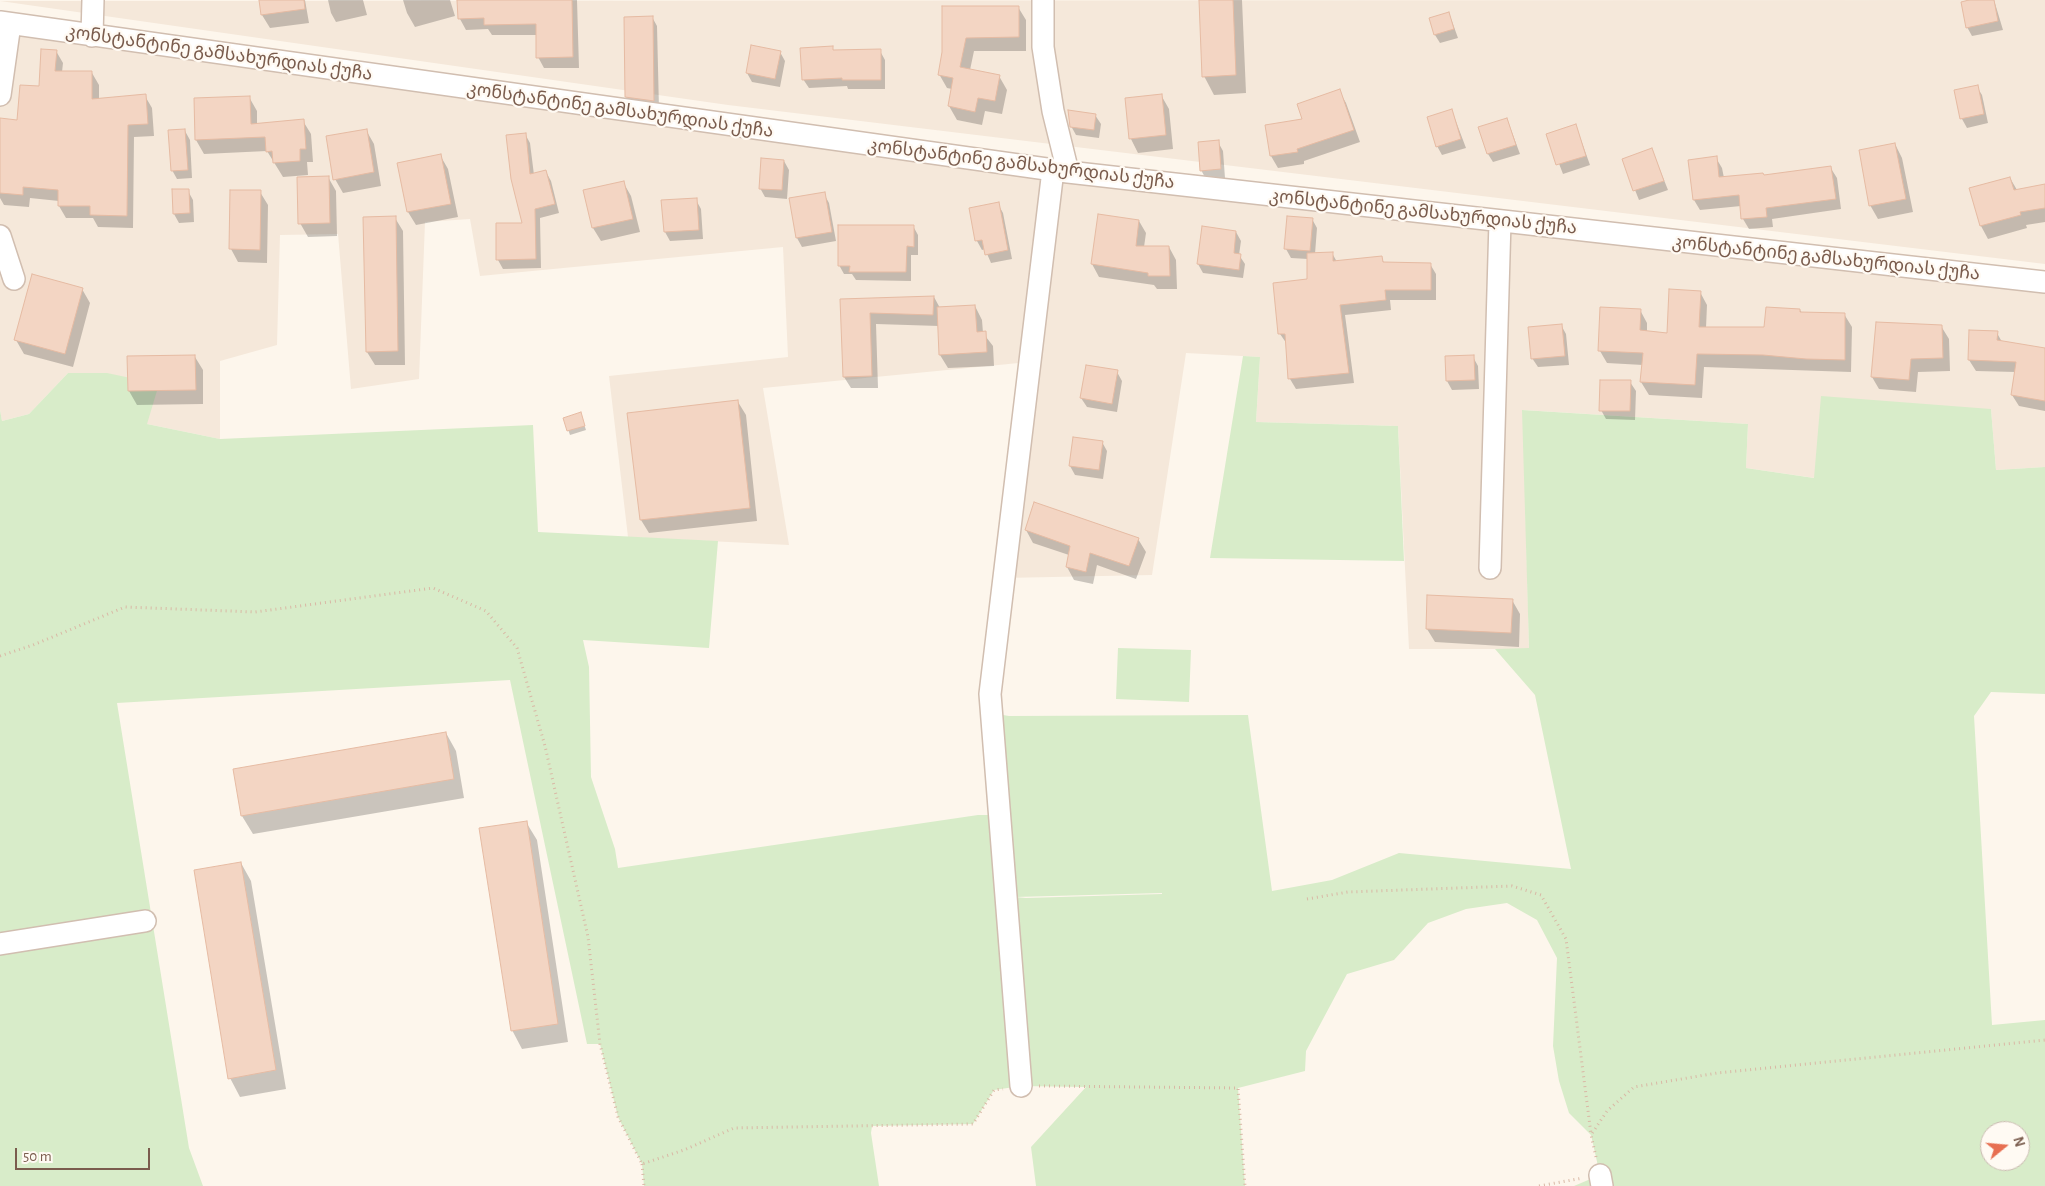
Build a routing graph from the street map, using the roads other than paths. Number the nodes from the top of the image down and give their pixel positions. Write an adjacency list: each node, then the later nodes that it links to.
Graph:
1 (93, 0): 4 (street)
2 (1043, 0): 6 (street)
3 (5, 23): 4 (street, კონსტანტინე გამსახურდიას ქუჩა); 5 (street)
4 (92, 36): 6 (street, კონსტანტინე გამსახურდიას ქუჩა)
5 (0, 95)
6 (1060, 171): 7 (street, კონსტანტინე გამსახურდიას ქუჩა); 14 (street)
7 (1500, 221): 10 (street, კონსტანტინე გამსახურდიას ქუჩა); 11 (street)
8 (0, 236): 9 (street)
9 (14, 278)
10 (2045, 282)
11 (1490, 568)
12 (145, 920): 13 (street)
13 (0, 944)
14 (1021, 1086)

